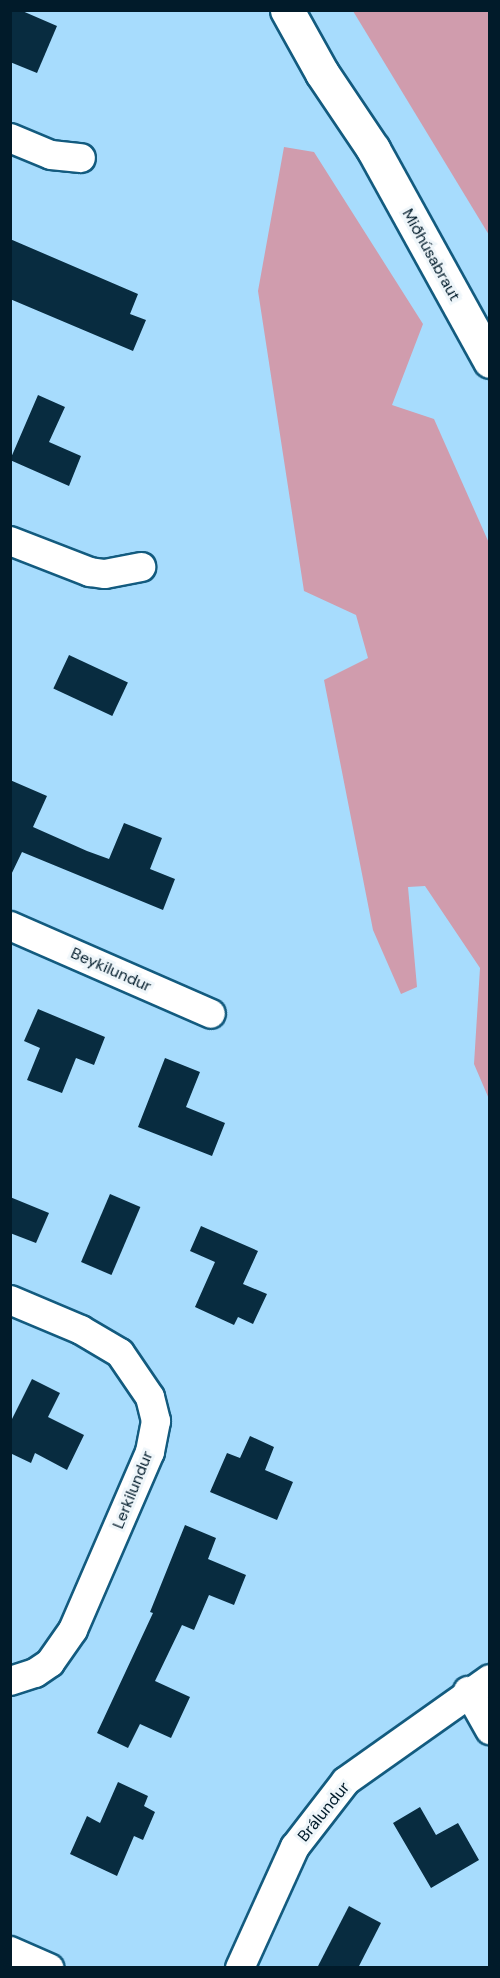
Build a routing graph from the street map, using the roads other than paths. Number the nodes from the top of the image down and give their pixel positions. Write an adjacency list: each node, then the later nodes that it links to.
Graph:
1 (287, 10): 4 (street, Miðhúsabraut)
2 (314, 10): 4 (street, Miðhúsabraut)
3 (10, 138): 5 (street)
4 (373, 149): 6 (street, Miðhúsabraut)
5 (81, 158)
6 (489, 361)
7 (10, 541): 8 (street)
8 (141, 567)
9 (10, 926): 10 (street, Beykilundur)
10 (211, 1014)
11 (10, 1300): 12 (street, Lerkilundur)
12 (10, 1681)
13 (479, 1685): 14 (street); 17 (street, Brálundur)
14 (489, 1730)
15 (10, 1951): 16 (street)
16 (50, 1968)
17 (240, 1968)

